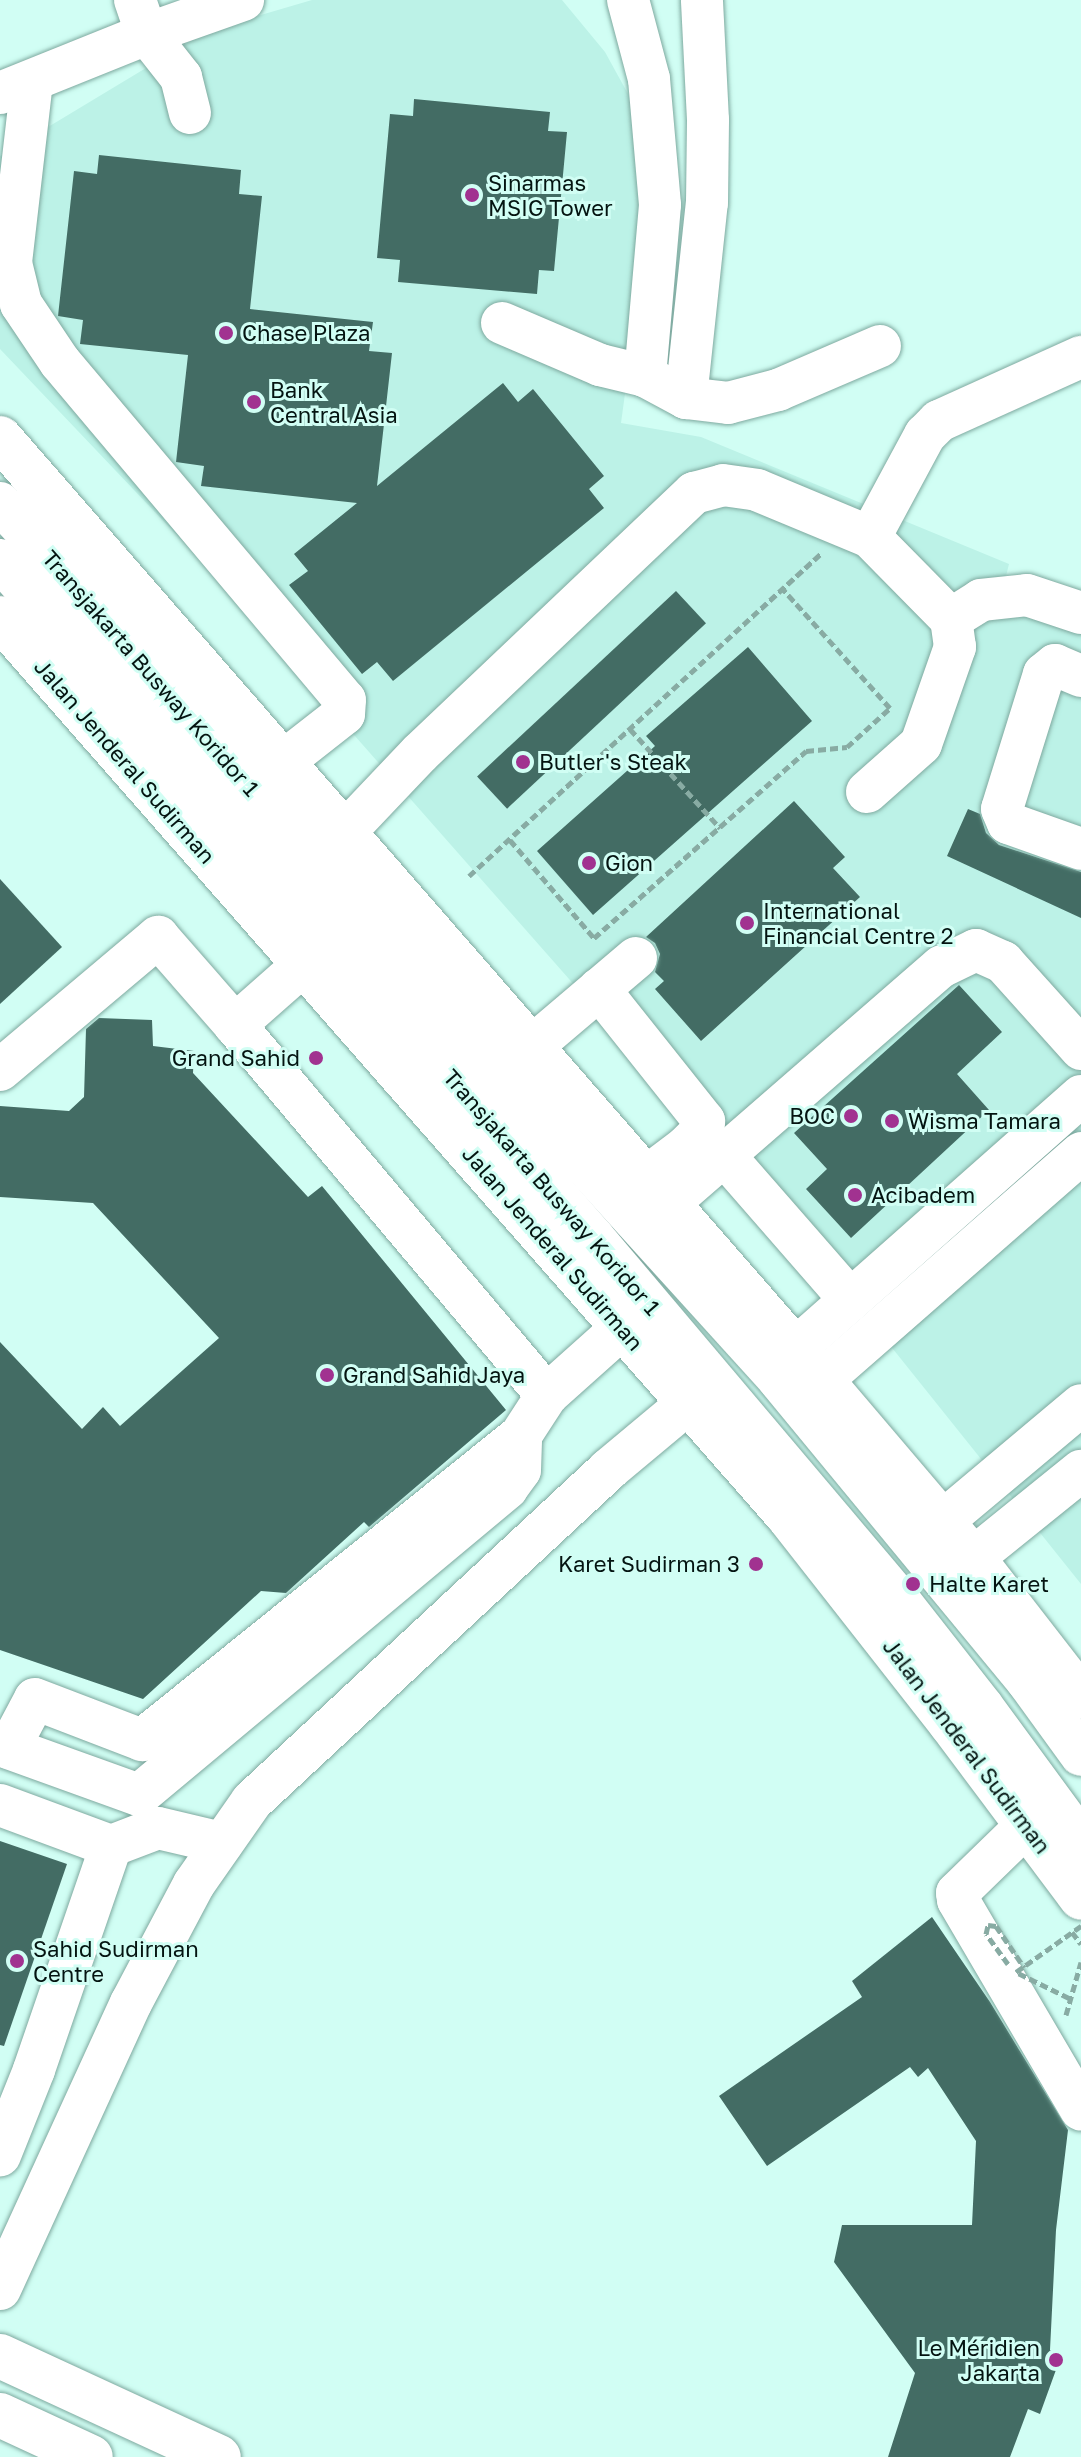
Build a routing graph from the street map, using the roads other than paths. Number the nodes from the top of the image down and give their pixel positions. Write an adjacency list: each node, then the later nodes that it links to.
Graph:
1 (243, 0): 4 (street)
2 (628, 0): 11 (street)
3 (702, 0): 12 (street)
4 (141, 17): 5 (street); 6 (street)
5 (16, 87): 7 (street)
6 (190, 113)
7 (10, 313): 21 (street)
8 (502, 323): 11 (street)
9 (880, 346): 12 (street)
10 (1081, 357): 15 (street)
11 (645, 376): 12 (street)
12 (686, 398)
13 (0, 438): 21 (main road)
14 (0, 503): 48 (street, Transjakarta Busway Koridor 1)
15 (860, 532): 18 (street); 23 (street)
16 (0, 560): 51 (street, Transjakarta Busway Koridor 1)
17 (1081, 613): 18 (street)
18 (951, 619): 22 (street)
19 (6, 637): 26 (main road, Jalan Jenderal Sudirman)
20 (1081, 676): 24 (street)
21 (284, 761): 23 (main road)
22 (867, 792)
23 (344, 833): 29 (main road)
24 (1081, 849)
25 (636, 958): 27 (street)
26 (303, 965): 28 (street); 37 (main road, Jalan Jenderal Sudirman)
27 (599, 989): 29 (street); 35 (street)
28 (235, 1025): 31 (street); 39 (street)
29 (530, 1048): 35 (main road)
30 (1081, 1049): 34 (street)
31 (0, 1070)
32 (1081, 1096): 36 (street)
33 (1081, 1153): 38 (street)
34 (718, 1160): 35 (street); 36 (street)
35 (656, 1191): 38 (main road)
36 (848, 1302): 38 (street)
37 (623, 1327): 39 (street); 40 (main road, Jalan Jenderal Sudirman)
38 (808, 1365): 44 (main road)
39 (547, 1395): 42 (street)
40 (688, 1403): 50 (main road, Jalan Jenderal Sudirman); 52 (street)
41 (1081, 1405): 44 (street)
42 (521, 1435): 47 (street); 47 (street)
43 (1081, 1471): 45 (street)
44 (943, 1521): 45 (main road)
45 (973, 1558): 46 (main road)
46 (1081, 1697)
47 (4, 1746)
48 (1081, 1755)
49 (0, 1805): 53 (street)
50 (1028, 1824): 54 (main road, Jalan Jenderal Sudirman); 57 (street)
51 (1081, 1841)
52 (222, 1843): 53 (street); 55 (street)
53 (111, 1846): 56 (street)
54 (1081, 1898)
55 (101, 2067): 56 (street); 59 (street)
56 (34, 2070): 58 (street)
57 (1081, 2110)
58 (0, 2155)
59 (0, 2289)
60 (0, 2356): 63 (main road)
61 (0, 2415): 62 (main road)
62 (91, 2457)
63 (219, 2457)

